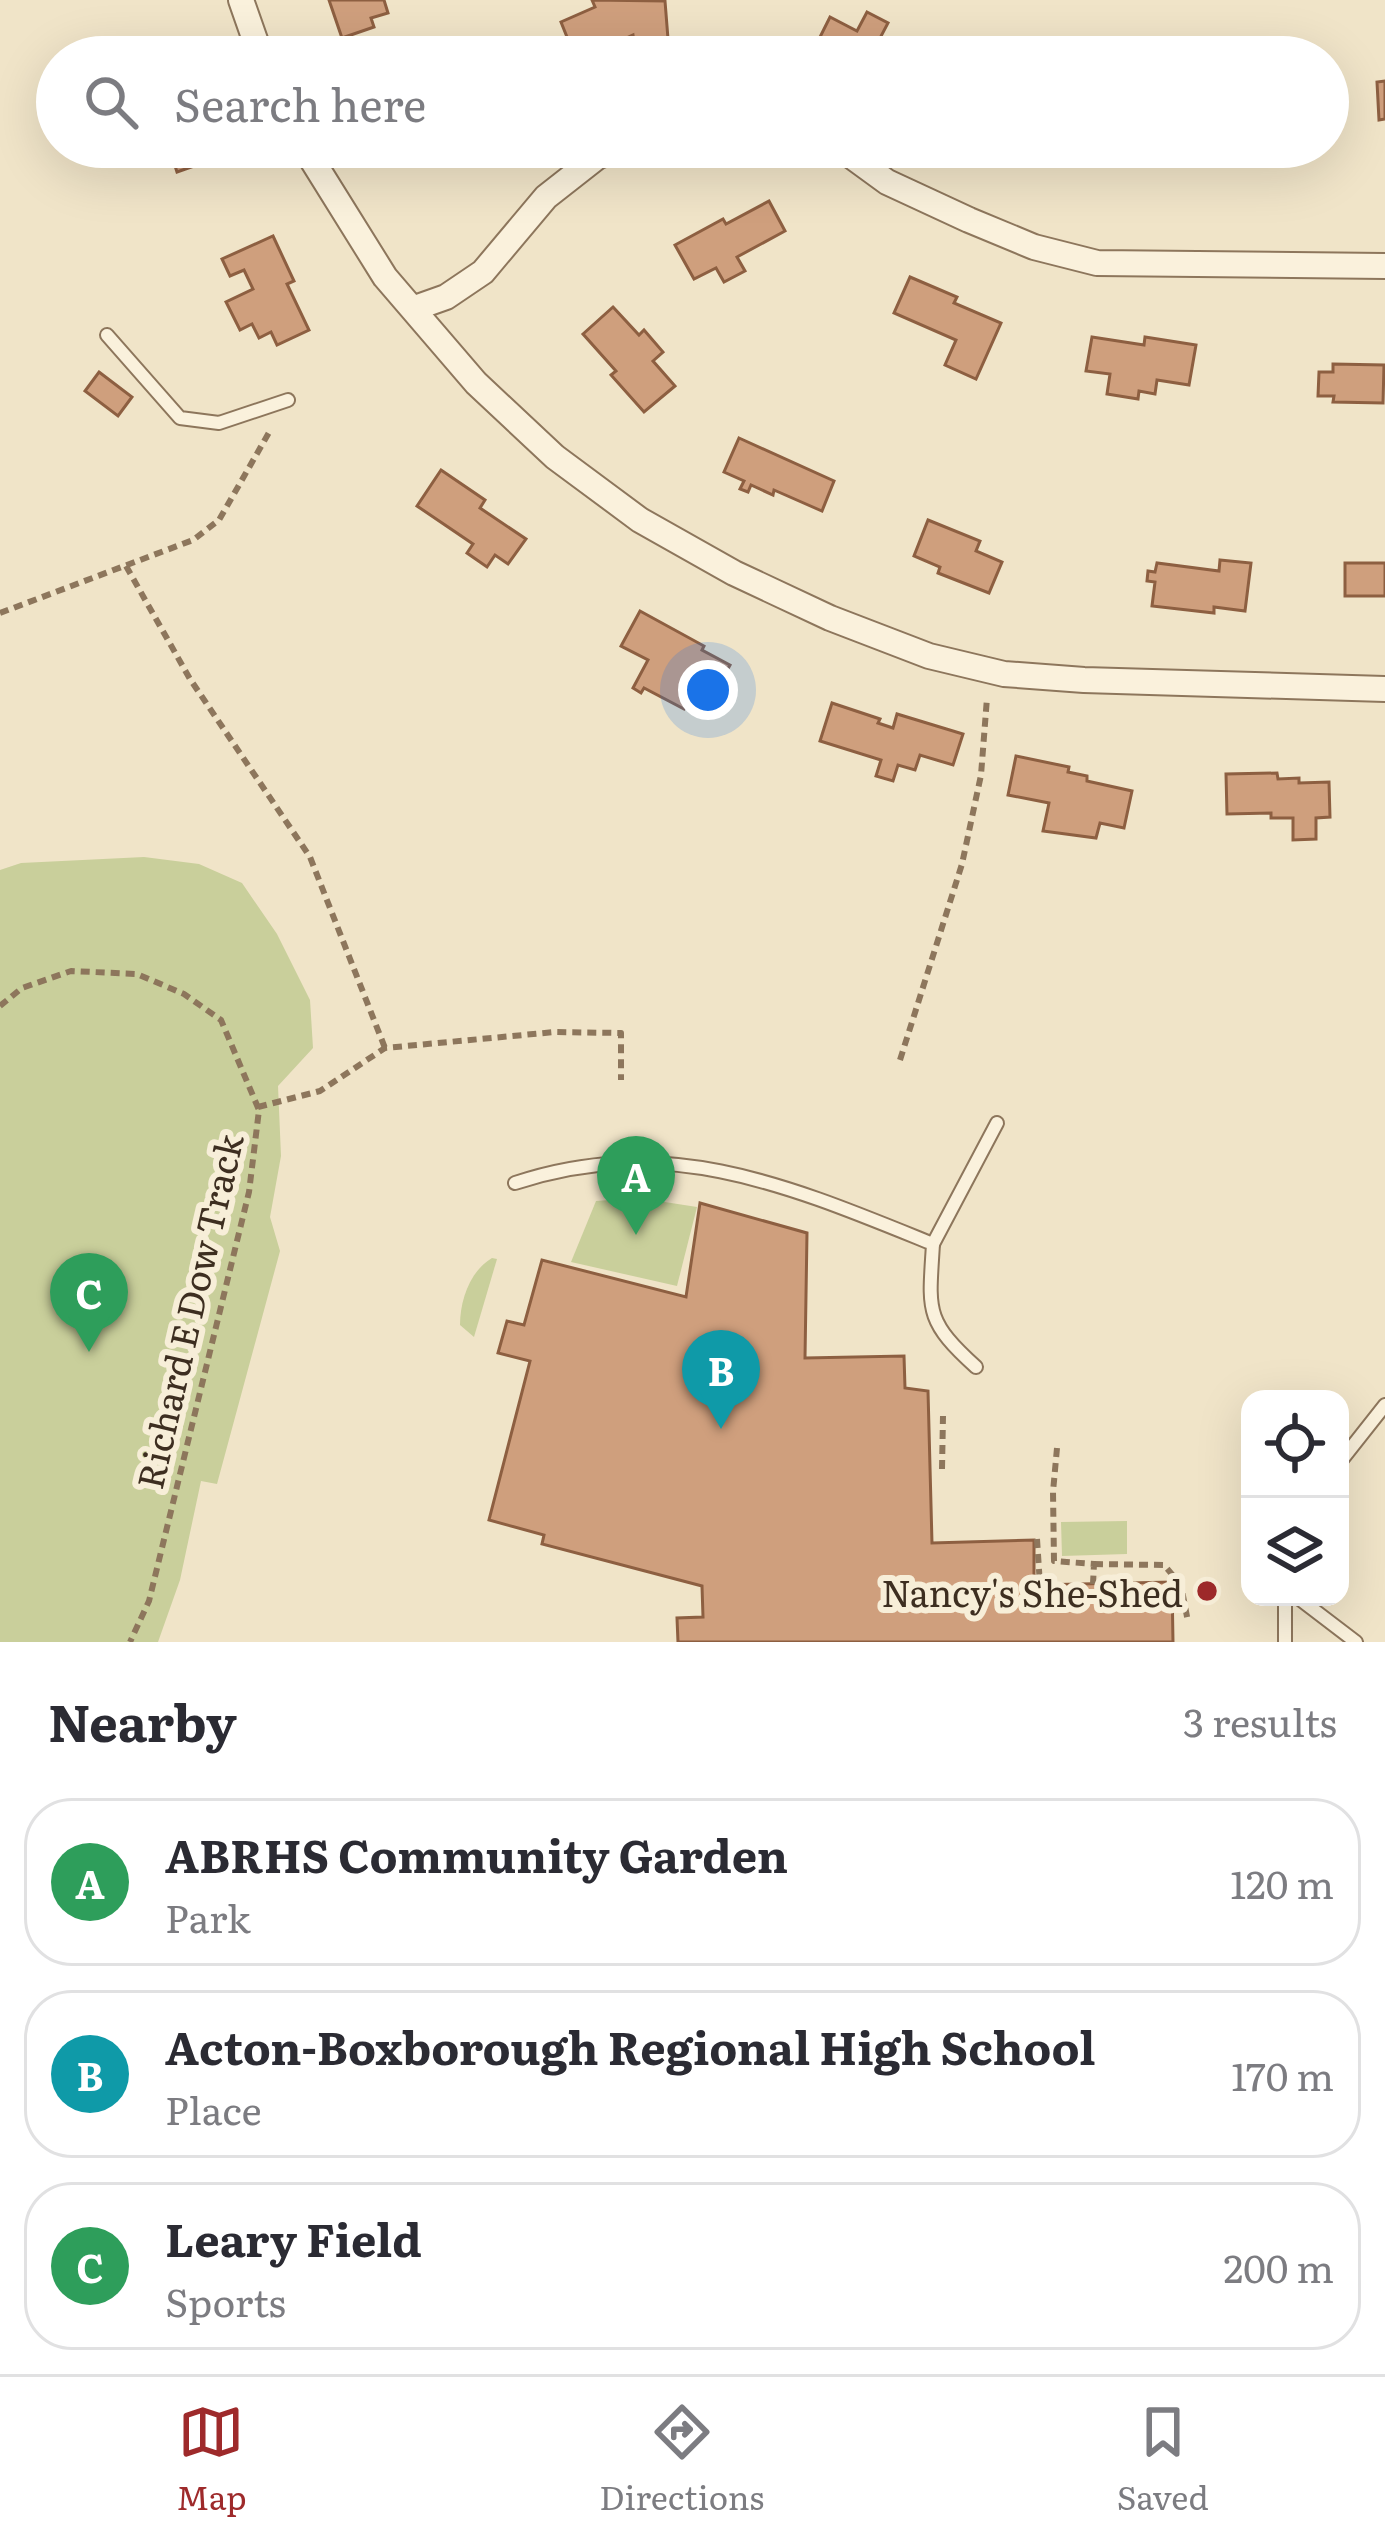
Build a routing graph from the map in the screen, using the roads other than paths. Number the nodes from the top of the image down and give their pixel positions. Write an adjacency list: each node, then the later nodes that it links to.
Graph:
1 (241, 0): 2 (street)
2 (254, 36)
3 (317, 168): 7 (street)
4 (584, 168): 7 (street)
5 (868, 168): 6 (street)
6 (1385, 266)
7 (415, 308): 10 (street)
8 (107, 335): 9 (lane)
9 (288, 400)
10 (1385, 689)
11 (997, 1123): 13 (lane)
12 (515, 1184): 13 (lane)
13 (933, 1244): 14 (lane)
14 (976, 1367)
15 (1385, 1405): 16 (lane)
16 (1349, 1451)
17 (1285, 1606): 19 (lane)
18 (1309, 1606): 20 (lane)
19 (1285, 1642)
20 (1356, 1642)

